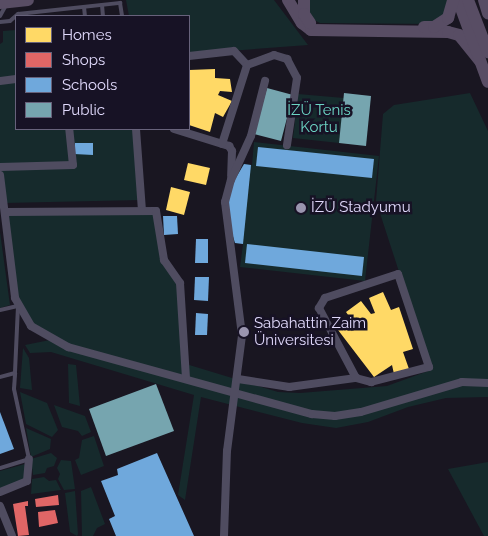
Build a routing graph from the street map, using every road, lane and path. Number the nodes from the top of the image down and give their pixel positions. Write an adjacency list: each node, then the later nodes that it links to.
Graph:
1 (28, 0): 8 (main road)
2 (288, 0): 21 (main road)
3 (304, 0): 4 (main road)
4 (453, 0)
5 (458, 0): 21 (main road)
6 (468, 0): 21 (main road)
7 (484, 0): 12 (main road)
8 (4, 3): 19 (lane)
9 (102, 5): 10 (lane); 16 (lane); 17 (lane)
10 (84, 7): 11 (lane); 15 (lane)
11 (66, 9): 13 (lane); 14 (lane)
12 (488, 13)
13 (17, 15)
14 (67, 15)
15 (85, 15)
16 (103, 15)
17 (122, 15)
18 (15, 17): 19 (lane)
19 (0, 20)
20 (190, 56): 22 (street)
21 (484, 56): 26 (main road)
22 (248, 65): 30 (street); 31 (street)
23 (15, 79): 24 (street)
24 (0, 81)
25 (265, 82): 34 (street)
26 (488, 82)
27 (69, 130): 32 (street)
28 (136, 130): 35 (street)
29 (177, 130): 30 (street)
30 (222, 144): 34 (street)
31 (287, 145)
32 (0, 168)
33 (0, 175): 36 (street)
34 (231, 180): 43 (street)
35 (142, 211): 36 (street); 42 (street)
36 (5, 212): 37 (street)
37 (18, 306): 38 (lane); 39 (lane); 42 (street)
38 (0, 310)
39 (15, 373): 40 (lane); 46 (lane)
40 (0, 377)
41 (356, 378): 41 (street); 43 (street)
42 (186, 379): 45 (street)
43 (238, 379): 45 (street)
44 (488, 383): 45 (street)
45 (234, 392): 51 (street)
46 (29, 458): 47 (lane); 48 (street)
47 (0, 468)
48 (0, 492)
49 (0, 506): 50 (street)
50 (12, 536)
51 (224, 536)

